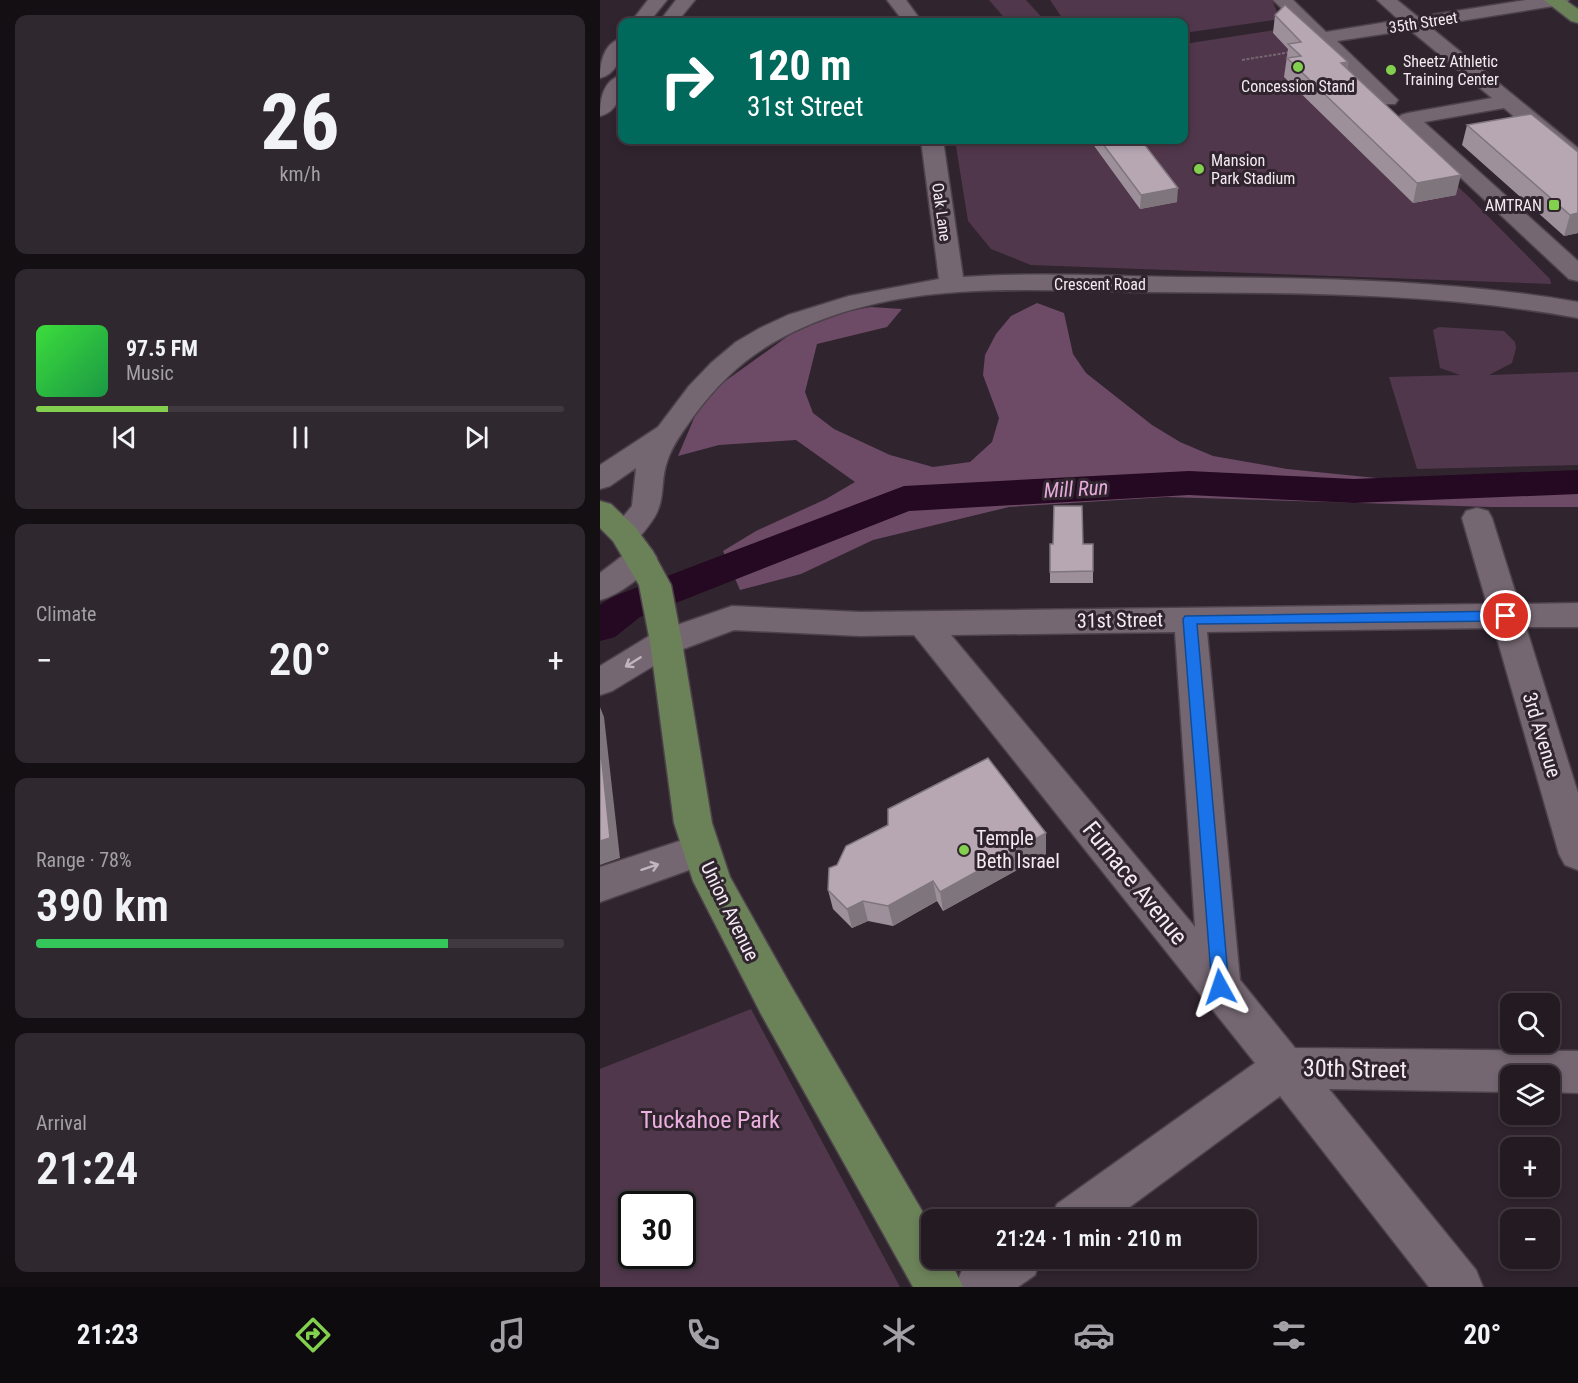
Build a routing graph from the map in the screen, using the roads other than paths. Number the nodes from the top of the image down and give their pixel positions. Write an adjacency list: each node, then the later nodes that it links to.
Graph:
1 (658, 0): 11 (street)
2 (686, 0): 12 (street)
3 (897, 0): 13 (street)
4 (1282, 0): 15 (street)
5 (1386, 0): 14 (street)
6 (1556, 0): 9 (street, 35th Street); 10 (main road)
7 (1574, 0): 8 (main road)
8 (1578, 3)
9 (1486, 5): 14 (street, 35th Street)
10 (1578, 17)
11 (643, 18)
12 (672, 18)
13 (911, 18)
14 (1414, 23): 15 (street, 35th Street); 19 (street)
15 (1322, 38): 18 (street)
16 (618, 49): 17 (street)
17 (600, 72)
18 (1388, 100)
19 (1508, 101): 21 (street); 22 (street)
20 (933, 144): 23 (street, Oak Lane)
21 (1578, 159)
22 (1578, 274)
23 (952, 284): 24 (street, Crescent Road); 25 (street, Crescent Road)
24 (1578, 310)
25 (669, 432): 26 (street, Crescent Road); 29 (street, Crescent Road)
26 (600, 479)
27 (600, 512): 29 (main road)
28 (1477, 518): 32 (street, 3rd Avenue)
29 (649, 585): 30 (street); 34 (street, 31st Street); 35 (street, one-way to 35); 36 (main road, Union Avenue)
30 (600, 589)
31 (1578, 615): 32 (street, 31st Street)
32 (1506, 616): 33 (street, 31st Street); 37 (street, 3rd Avenue)
33 (1190, 619): 34 (street, 31st Street); 39 (street)
34 (922, 622): 39 (street, Furnace Avenue)
35 (600, 682)
36 (701, 850): 38 (street, one-way to 36); 44 (main road, Union Avenue)
37 (1578, 854)
38 (600, 885)
39 (1220, 987): 40 (street, Furnace Avenue)
40 (1284, 1068): 41 (street, 30th Street); 42 (street, 30th Street); 46 (street, Furnace Avenue)
41 (1578, 1072)
42 (1088, 1209)
43 (1003, 1269): 45 (street)
44 (939, 1287)
45 (979, 1287)
46 (1459, 1287)

